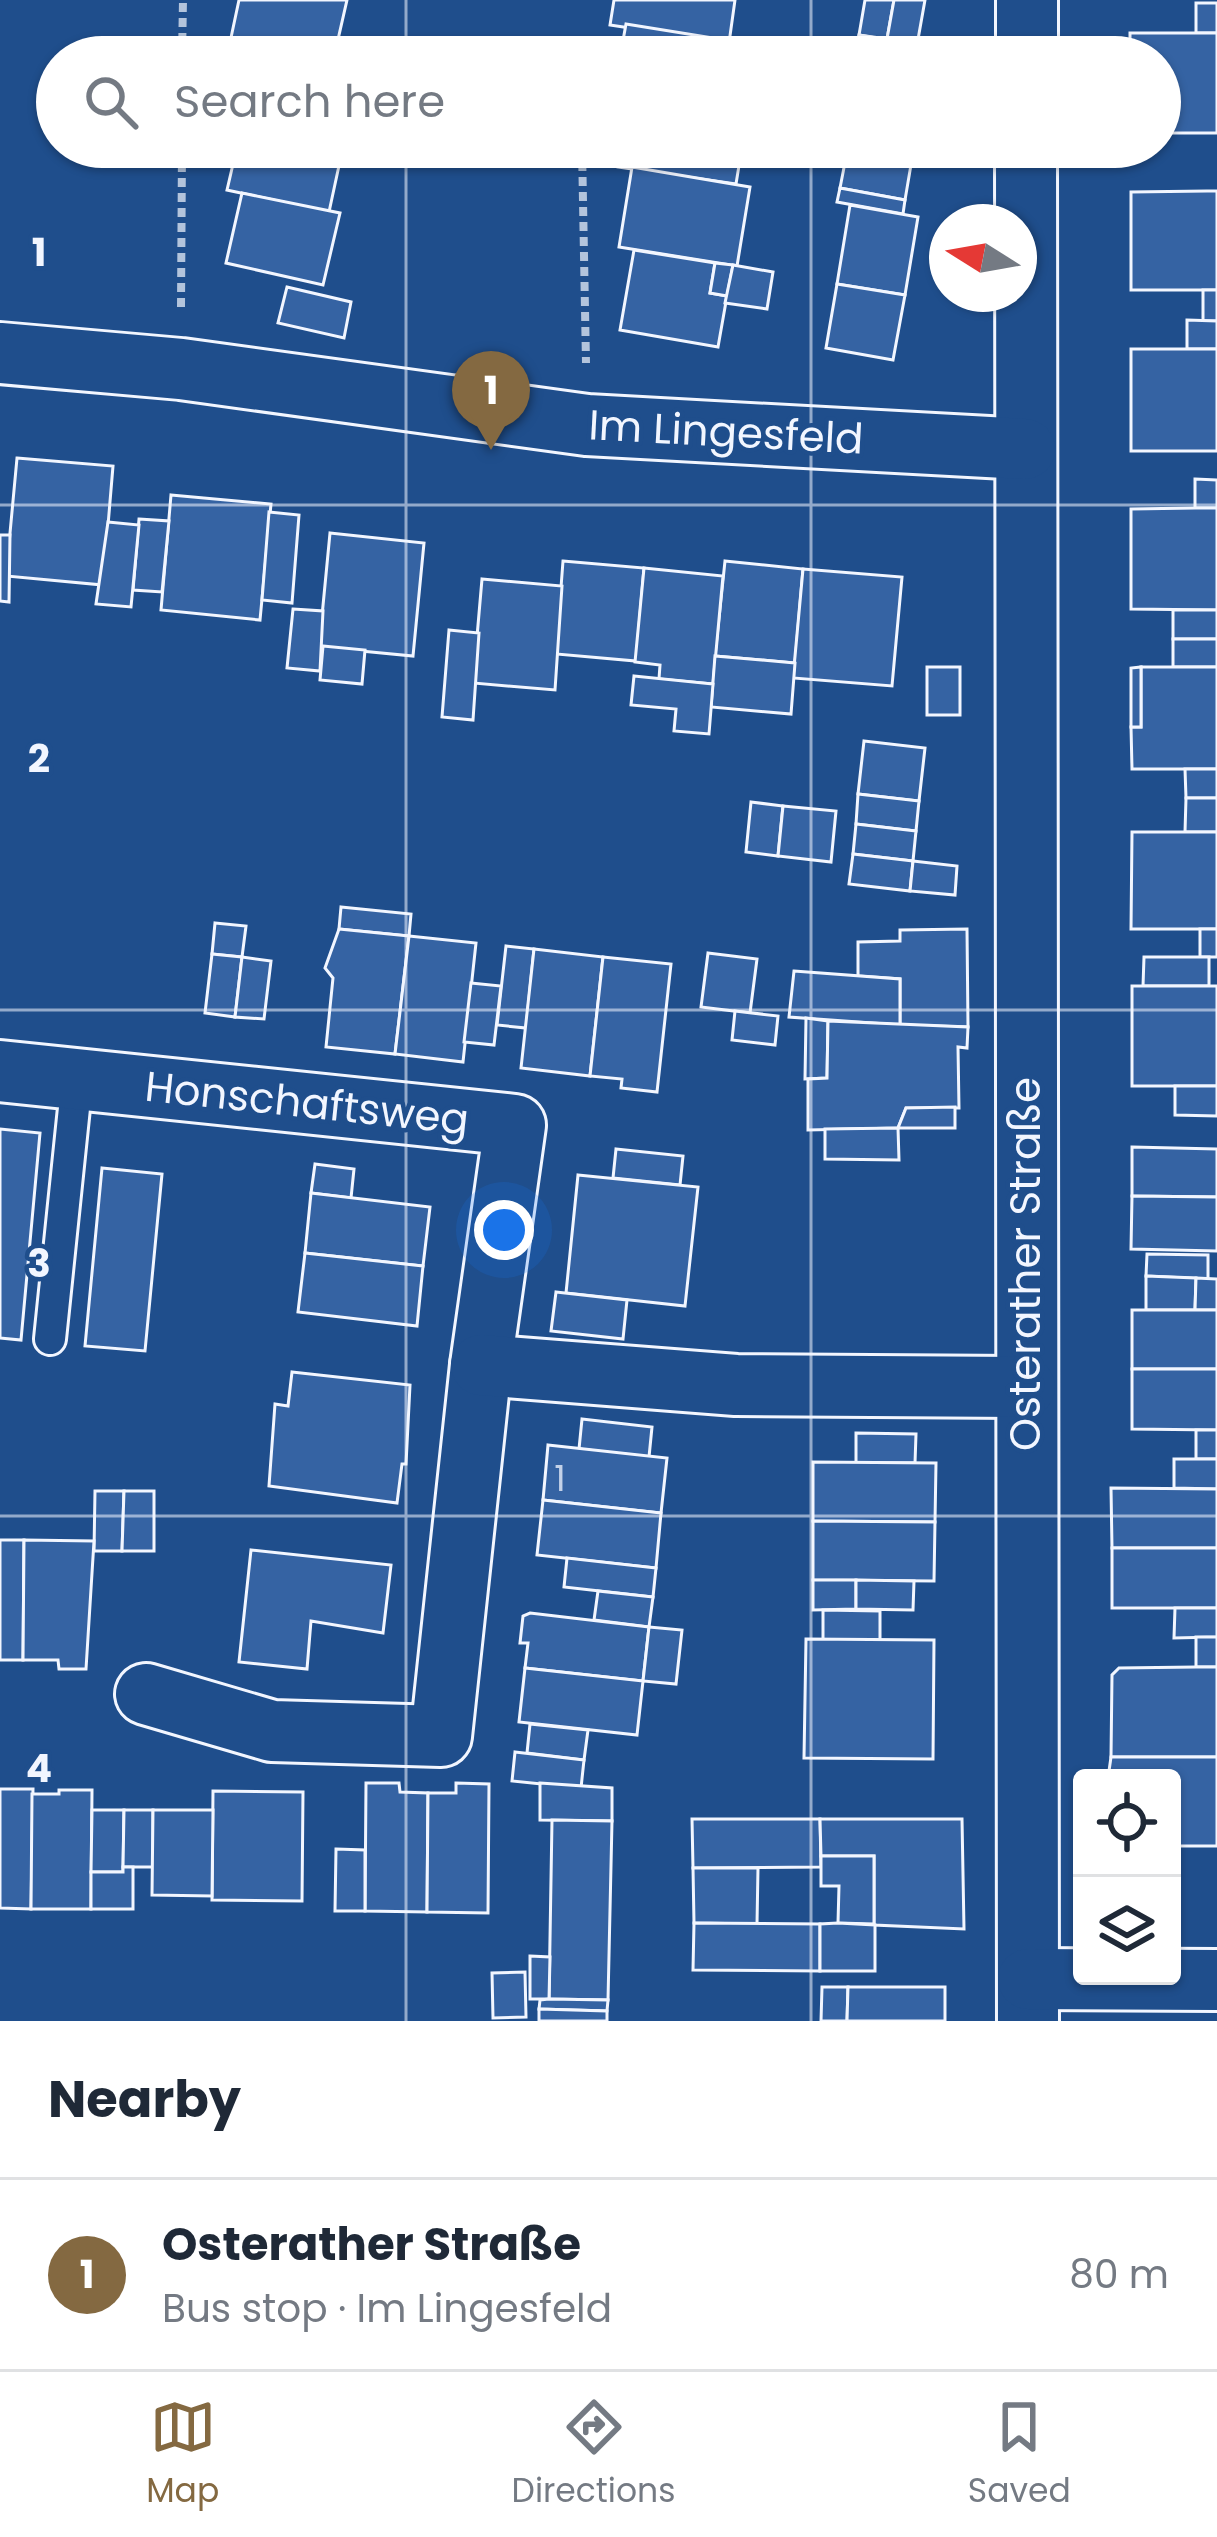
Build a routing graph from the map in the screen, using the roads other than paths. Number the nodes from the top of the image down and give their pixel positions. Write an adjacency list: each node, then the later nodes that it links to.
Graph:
1 (1027, 0): 2 (street)
2 (1027, 36)
3 (1026, 168): 5 (street, Osterather Straße)
4 (0, 353): 5 (street, Im Lingesfeld)
5 (1025, 448): 10 (street, Osterather Straße)
6 (0, 1072): 7 (street, Honschaftsweg)
7 (76, 1078): 8 (lane); 9 (street, Honschaftsweg)
8 (50, 1339)
9 (481, 1365): 10 (street); 11 (street, Honschaftsweg)
10 (1025, 1387): 13 (street, Osterather Straße)
11 (146, 1694)
12 (1217, 1980): 13 (street)
13 (1028, 2000)

